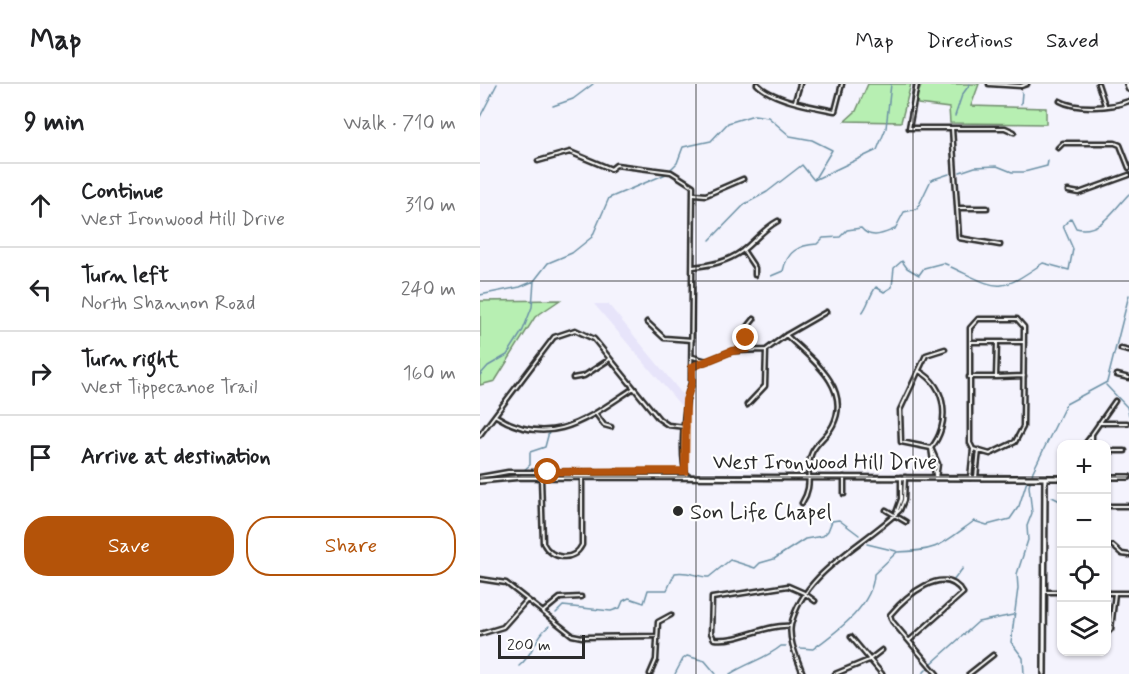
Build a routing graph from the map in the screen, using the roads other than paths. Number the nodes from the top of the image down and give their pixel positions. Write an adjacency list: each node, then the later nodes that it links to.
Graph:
1 (757, 84): 12 (street)
2 (800, 84): 12 (street)
3 (842, 84): 12 (street)
4 (917, 84): 14 (street)
5 (989, 84): 6 (street)
6 (1026, 84)
7 (1098, 84): 13 (street)
8 (1127, 84): 9 (main road)
9 (1129, 89)
10 (1060, 101): 13 (street)
11 (1129, 101): 13 (street)
12 (795, 102)
13 (1105, 105)
14 (952, 128): 15 (street); 23 (street)
15 (1014, 132)
16 (1058, 148): 18 (street)
17 (537, 161): 22 (street)
18 (1129, 168)
19 (1129, 175): 21 (street)
20 (743, 179): 22 (street)
21 (1068, 191)
22 (694, 194): 28 (street)
23 (958, 208): 24 (street); 26 (street)
24 (987, 208)
25 (778, 221): 27 (street)
26 (1000, 245)
27 (743, 250): 28 (street); 29 (street)
28 (693, 267): 34 (street)
29 (754, 275)
30 (826, 312): 33 (street)
31 (754, 319): 38 (street)
32 (647, 322): 34 (street)
33 (786, 335): 41 (street); 77 (street)
34 (692, 340): 43 (street)
35 (970, 342): 36 (street); 37 (street); 49 (street)
36 (997, 342): 37 (street); 51 (street)
37 (1024, 342): 50 (street)
38 (747, 349): 41 (street); 45 (street)
39 (945, 349): 47 (street)
40 (1121, 349): 42 (street)
41 (766, 350): 56 (street)
42 (1129, 351)
43 (692, 356): 45 (street); 46 (street)
44 (610, 359): 52 (street); 54 (street); 58 (street)
45 (707, 361): 46 (street)
46 (692, 367): 62 (street)
47 (919, 371): 67 (street); 67 (street)
48 (1117, 375): 53 (street)
49 (969, 376): 51 (street); 68 (street)
50 (1024, 376): 51 (street); 69 (street)
51 (996, 377)
52 (573, 378)
53 (1129, 378)
54 (634, 388): 57 (street); 62 (street)
55 (1115, 401): 59 (street)
56 (747, 405)
57 (595, 413): 58 (street); 61 (street)
58 (495, 415): 64 (street)
59 (1099, 423): 60 (street); 63 (street)
60 (1127, 423)
61 (611, 427)
62 (685, 427): 72 (street)
63 (1092, 434): 65 (street); 66 (street)
64 (480, 435)
65 (1088, 440)
66 (1092, 440)
67 (931, 447): 82 (street)
68 (974, 448): 69 (street); 83 (street)
69 (979, 450): 84 (street)
70 (1111, 451): 71 (street)
71 (1125, 451)
72 (685, 471): 73 (street, West Ironwood Hill Drive); 76 (street)
73 (480, 477)
74 (541, 477): 75 (street, West Ironwood Hill Drive); 75 (street); 87 (street, West Ironwood Hill Drive)
75 (582, 477): 76 (street, West Ironwood Hill Drive)
76 (687, 477): 77 (street, West Ironwood Hill Drive)
77 (810, 477): 78 (street, West Ironwood Hill Drive); 89 (street)
78 (844, 477): 79 (street, West Ironwood Hill Drive); 88 (street)
79 (903, 477): 82 (street, West Ironwood Hill Drive); 93 (street)
80 (1111, 477): 81 (street)
81 (1129, 477)
82 (936, 478): 83 (street, West Ironwood Hill Drive)
83 (970, 478): 84 (street, West Ironwood Hill Drive)
84 (976, 478): 85 (street, West Ironwood Hill Drive)
85 (1045, 478): 86 (street, West Ironwood Hill Drive); 98 (street)
86 (1057, 478)
87 (480, 482)
88 (844, 494)
89 (801, 503)
90 (1111, 506): 91 (street)
91 (1129, 506)
92 (886, 510): 93 (street)
93 (895, 515): 94 (street); 103 (street)
94 (906, 522)
95 (1113, 546): 96 (street)
96 (1129, 555)
97 (480, 579): 105 (street)
98 (1045, 592): 99 (street); 124 (street)
99 (1057, 592)
100 (1111, 593): 101 (street)
101 (1115, 593): 102 (street); 109 (street)
102 (1129, 593)
103 (806, 595): 106 (street); 110 (street); 110 (street)
104 (581, 597): 107 (street)
105 (527, 600): 107 (street); 111 (street)
106 (815, 601)
107 (543, 612): 112 (street)
108 (671, 615): 112 (street)
109 (1111, 620)
110 (791, 626): 119 (street)
111 (480, 634)
112 (656, 636): 118 (street)
113 (851, 637): 117 (street)
114 (909, 641): 114 (street); 122 (street)
115 (882, 650): 117 (street)
116 (993, 655): 123 (street)
117 (870, 660): 120 (street); 121 (street)
118 (650, 674)
119 (803, 674)
120 (835, 674)
121 (882, 674)
122 (937, 674)
123 (969, 674)
124 (1044, 674)

